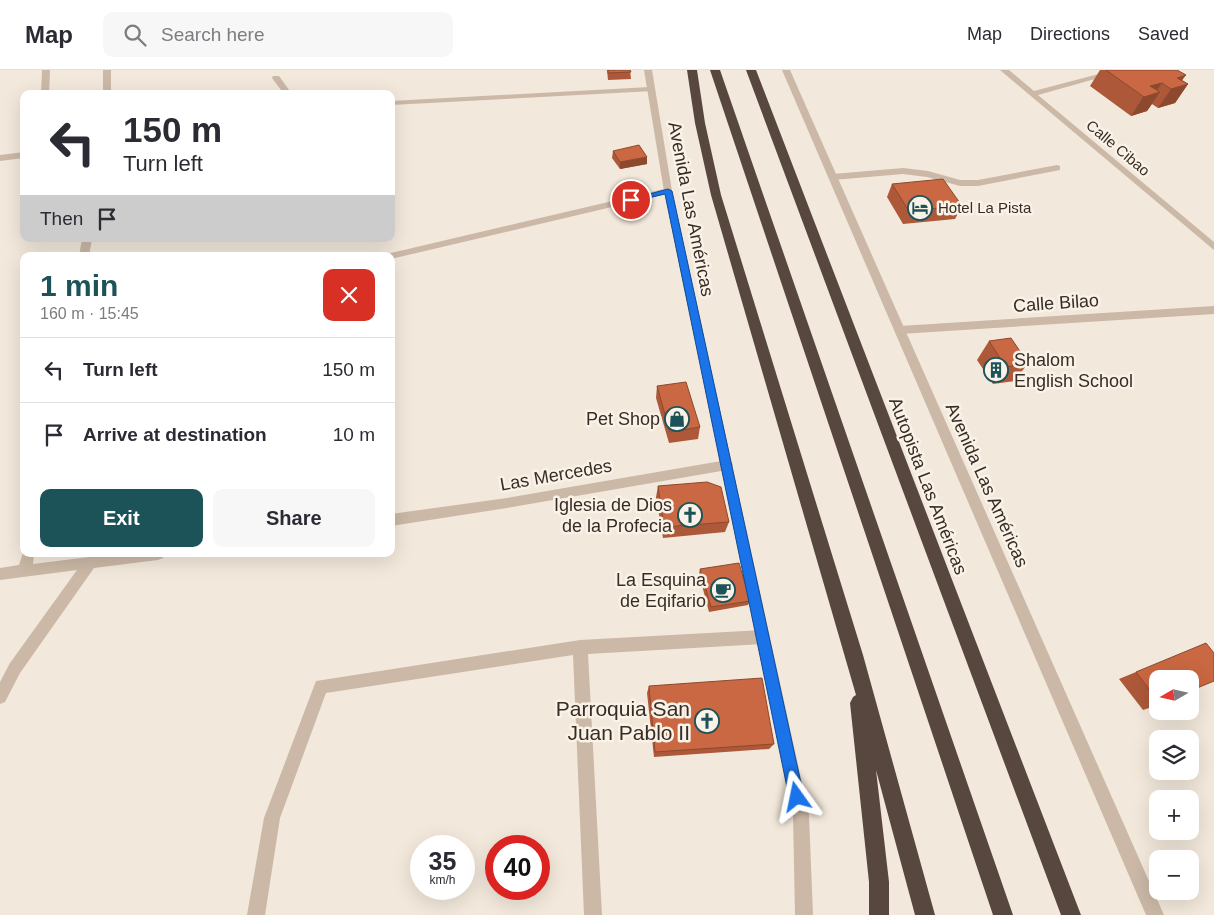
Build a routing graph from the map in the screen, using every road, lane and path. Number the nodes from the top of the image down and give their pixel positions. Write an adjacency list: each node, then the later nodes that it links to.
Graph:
1 (46, 70): 12 (street)
2 (106, 70): 13 (street)
3 (648, 70): 11 (street, Avenida Las Américas)
4 (692, 70): 35 (highway)
5 (716, 70): 42 (highway)
6 (751, 70): 43 (highway, Autopista Las Américas)
7 (786, 70): 20 (street, Avenida Las Américas)
8 (1004, 70): 15 (street, Calle Cibao)
9 (1123, 70): 15 (street)
10 (276, 78): 14 (street)
11 (650, 89): 16 (street); 21 (street, Avenida Las Américas)
12 (45, 90)
13 (107, 90)
14 (285, 90)
15 (1032, 94): 22 (street, Calle Cibao)
16 (395, 104)
17 (20, 156): 18 (street)
18 (0, 158)
19 (1057, 168): 20 (street)
20 (833, 177): 25 (street, Avenida Las Américas)
21 (668, 191): 23 (street); 26 (street, Avenida Las Américas)
22 (1214, 247)
23 (395, 255)
24 (1214, 310): 25 (street, Calle Bilao)
25 (900, 330): 44 (street, Avenida Las Américas)
26 (727, 465): 27 (street, Las Mercedes); 33 (street, Avenida Las Américas)
27 (395, 519)
28 (27, 557): 31 (street)
29 (138, 557): 30 (street)
30 (89, 564): 31 (street); 36 (street)
31 (25, 571): 32 (street)
32 (0, 574)
33 (763, 637): 34 (street); 39 (street, Avenida Las Américas)
34 (580, 647): 37 (street); 38 (street)
35 (854, 654): 40 (highway); 41 (highway)
36 (0, 697)
37 (256, 915)
38 (593, 915)
39 (804, 915)
40 (879, 915)
41 (924, 915)
42 (1003, 915)
43 (1071, 915)
44 (1155, 915)

